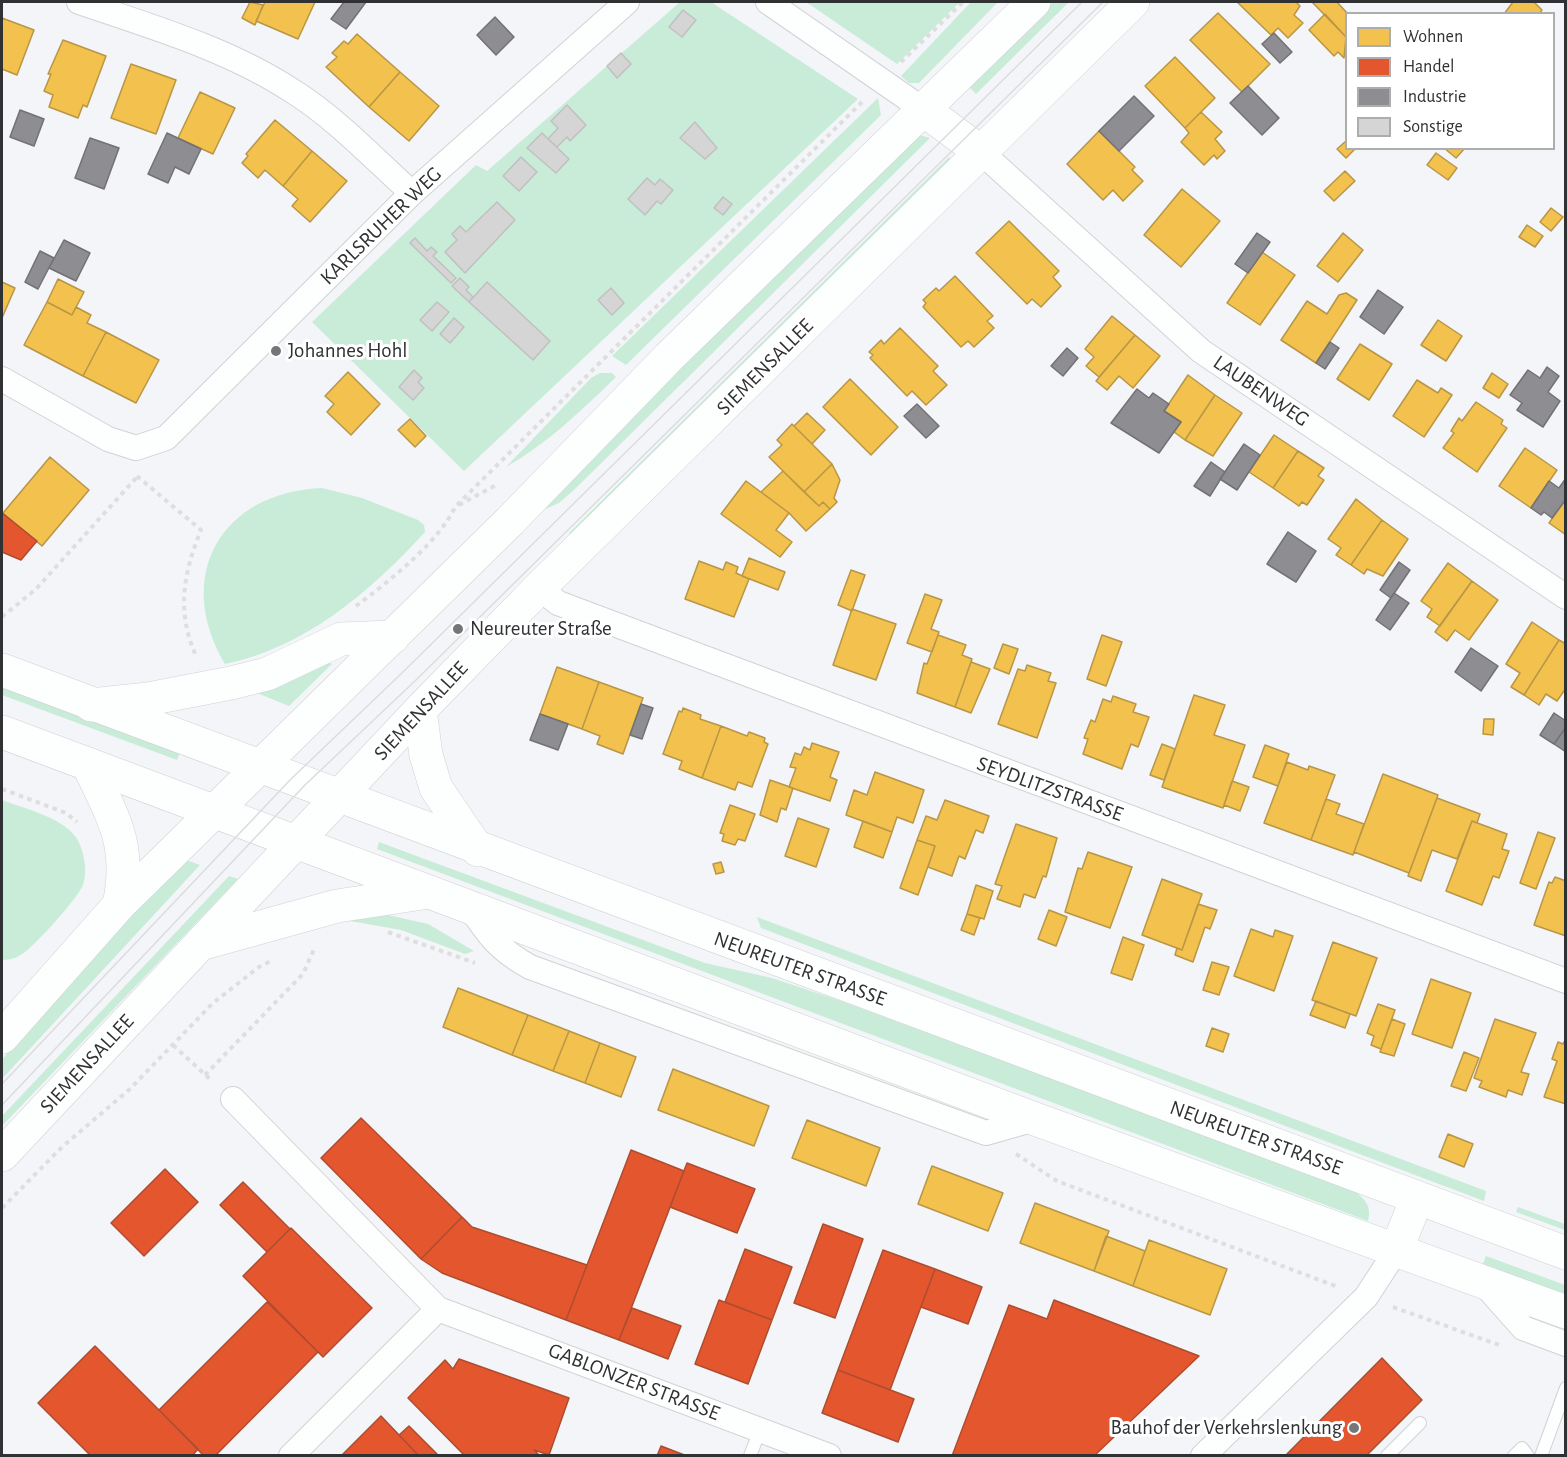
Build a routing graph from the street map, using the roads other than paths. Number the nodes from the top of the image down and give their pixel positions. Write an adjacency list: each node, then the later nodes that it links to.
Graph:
1 (79, 2): 8 (street)
2 (627, 2): 8 (street, KARLSRUHER WEG)
3 (768, 2): 6 (street)
4 (1034, 2): 6 (main road)
5 (1133, 2): 7 (main road, SIEMENSALLEE)
6 (924, 110): 7 (main road); 12 (main road)
7 (982, 153): 10 (main road, SIEMENSALLEE); 11 (street, LAUBENWEG)
8 (412, 194): 9 (street, KARLSRUHER WEG)
9 (2, 379)
10 (539, 588): 15 (main road, SIEMENSALLEE); 27 (street, SEYDLITZSTRASSE)
11 (1566, 597)
12 (393, 637): 14 (main road); 18 (main road)
13 (2, 670): 14 (main road, NEUREUTER STRASSE)
14 (91, 705): 18 (main road, NEUREUTER STRASSE)
15 (420, 710): 19 (main road, SIEMENSALLEE); 22 (main road)
16 (2, 732): 17 (main road)
17 (88, 764): 20 (main road); 24 (main road)
18 (260, 768): 19 (main road, NEUREUTER STRASSE); 20 (main road)
19 (339, 797): 21 (main road, SIEMENSALLEE); 22 (main road, NEUREUTER STRASSE)
20 (214, 812): 21 (main road); 24 (main road)
21 (296, 842): 23 (main road); 26 (main road, SIEMENSALLEE)
22 (477, 850): 32 (main road, NEUREUTER STRASSE)
23 (429, 892): 25 (main road); 26 (main road)
24 (119, 905): 28 (main road)
25 (469, 906): 30 (main road); 30 (street)
26 (200, 944): 31 (main road, SIEMENSALLEE)
27 (1566, 981)
28 (6, 1023)
29 (233, 1099): 36 (street, GABLONZER STRASSE)
30 (1035, 1119): 33 (main road)
31 (2, 1155)
32 (1417, 1198): 33 (main road); 34 (main road, NEUREUTER STRASSE)
33 (1396, 1251): 35 (main road); 45 (street)
34 (1566, 1253)
35 (1484, 1284): 37 (main road); 38 (street)
36 (438, 1309): 41 (street, GABLONZER STRASSE); 42 (street)
37 (1566, 1312)
38 (1566, 1344)
39 (1566, 1388): 49 (lane)
40 (1420, 1423): 46 (lane)
41 (760, 1430): 43 (lane); 44 (street, GABLONZER STRASSE)
42 (291, 1455)
43 (750, 1455)
44 (829, 1455)
45 (1203, 1455)
46 (1387, 1455)
47 (1514, 1455): 48 (lane)
48 (1528, 1455)
49 (1541, 1455)

